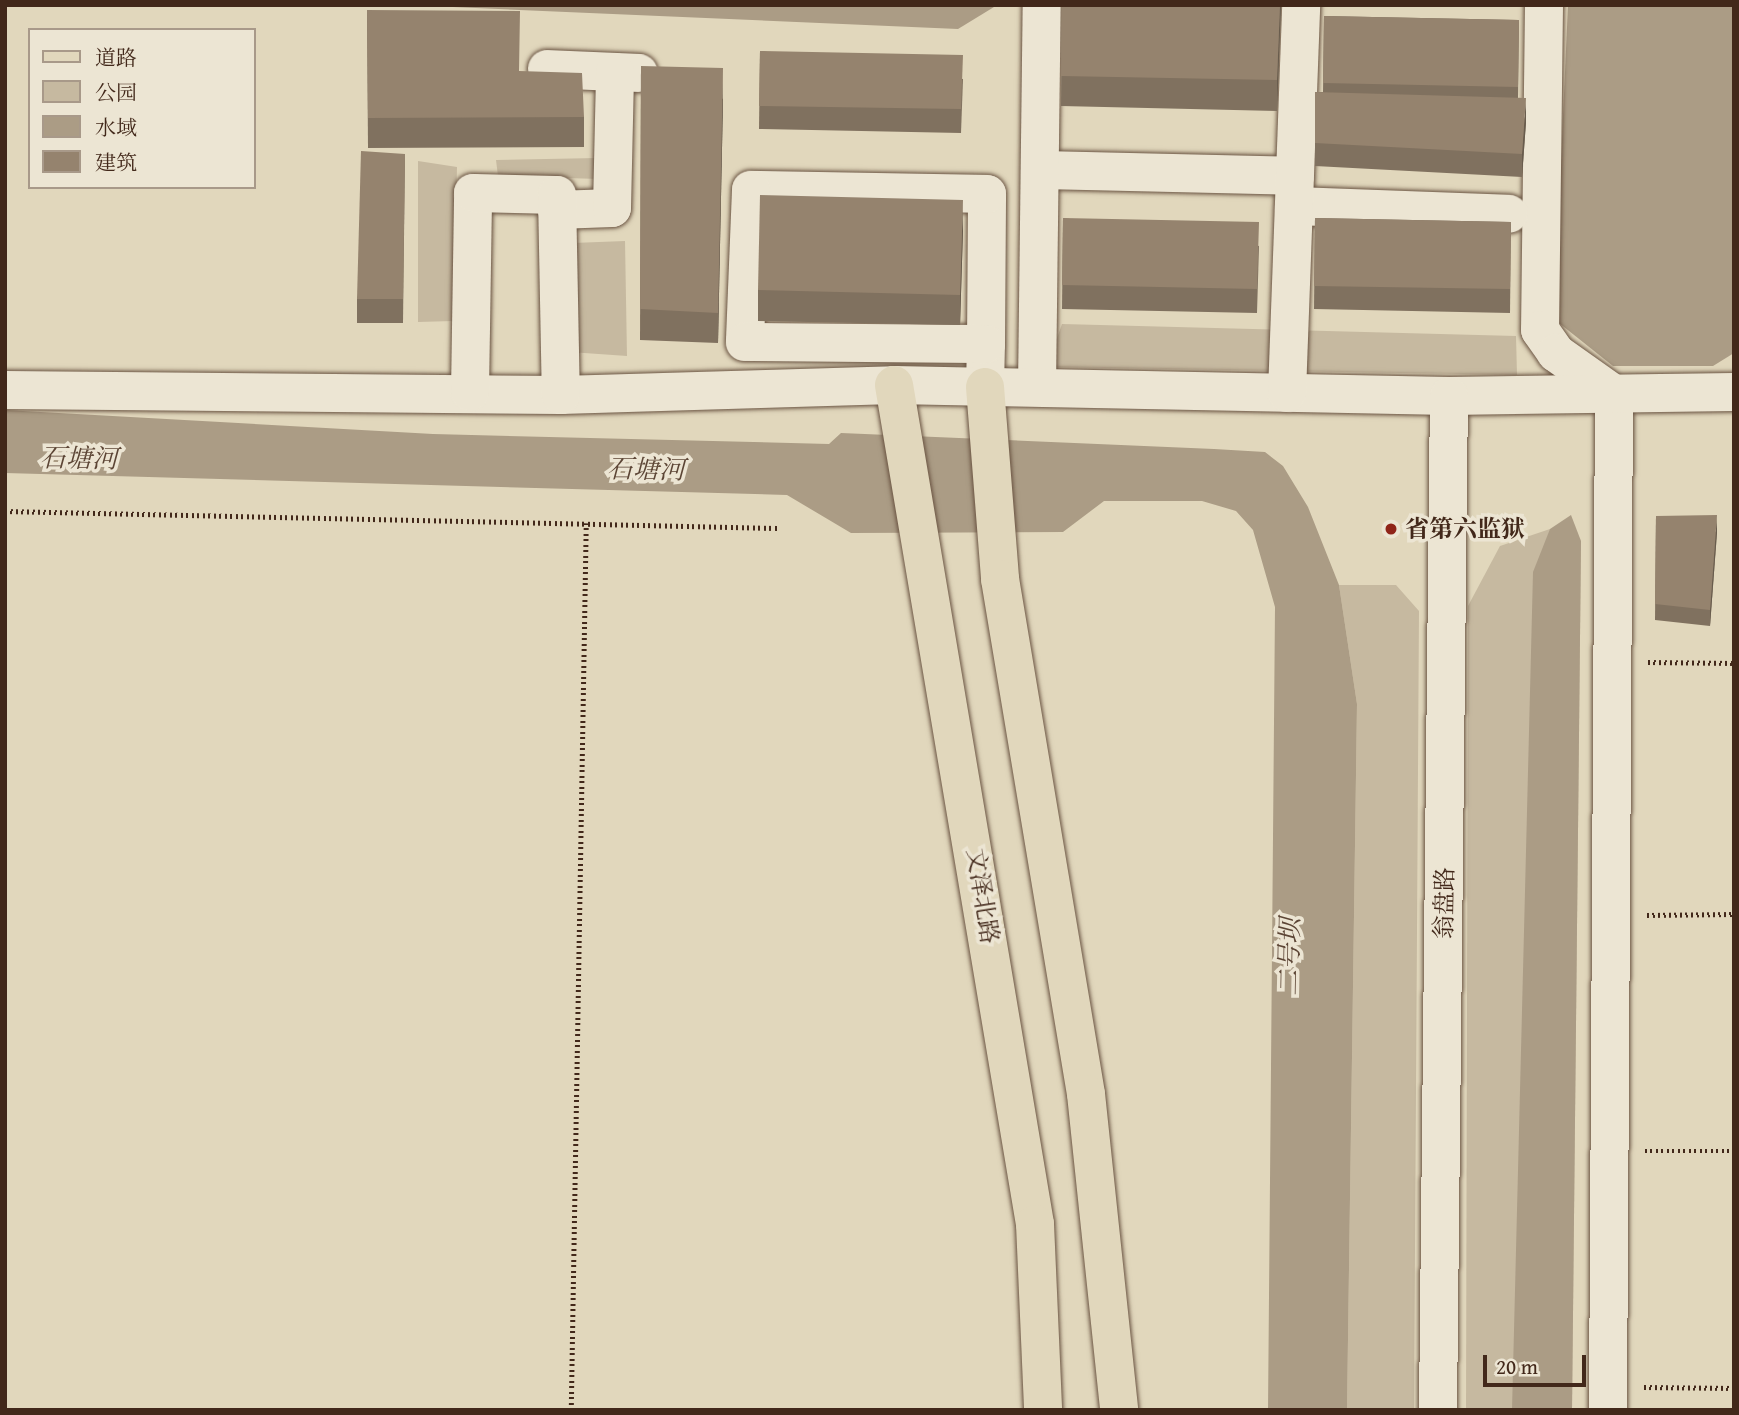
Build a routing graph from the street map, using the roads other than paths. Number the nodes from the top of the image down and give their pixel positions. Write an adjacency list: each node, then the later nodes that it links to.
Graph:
1 (1042, 5): 9 (street)
2 (1301, 13): 4 (street); 10 (street)
3 (1544, 15): 5 (street); 21 (street)
4 (1341, 22)
5 (1503, 25)
6 (547, 69): 7 (street)
7 (615, 72): 8 (street); 11 (street)
8 (680, 76)
9 (1040, 170): 10 (street); 16 (street)
10 (1294, 191): 12 (street); 19 (street)
11 (556, 210): 18 (street); 22 (street)
12 (1509, 214)
13 (986, 344): 13 (street); 15 (street)
14 (894, 385): 15 (street); 22 (street); 25 (main road, 文泽北路)
15 (985, 387): 16 (street); 26 (main road)
16 (1037, 387): 19 (street)
17 (5, 390): 18 (street)
18 (470, 392): 22 (street)
19 (1287, 393): 23 (street)
20 (1734, 393): 21 (street)
21 (1614, 394): 23 (street); 24 (street)
22 (561, 395)
23 (1449, 396): 27 (street, 翁盘路)
24 (1608, 1398)
25 (1043, 1410)
26 (1119, 1410)
27 (1438, 1410)

